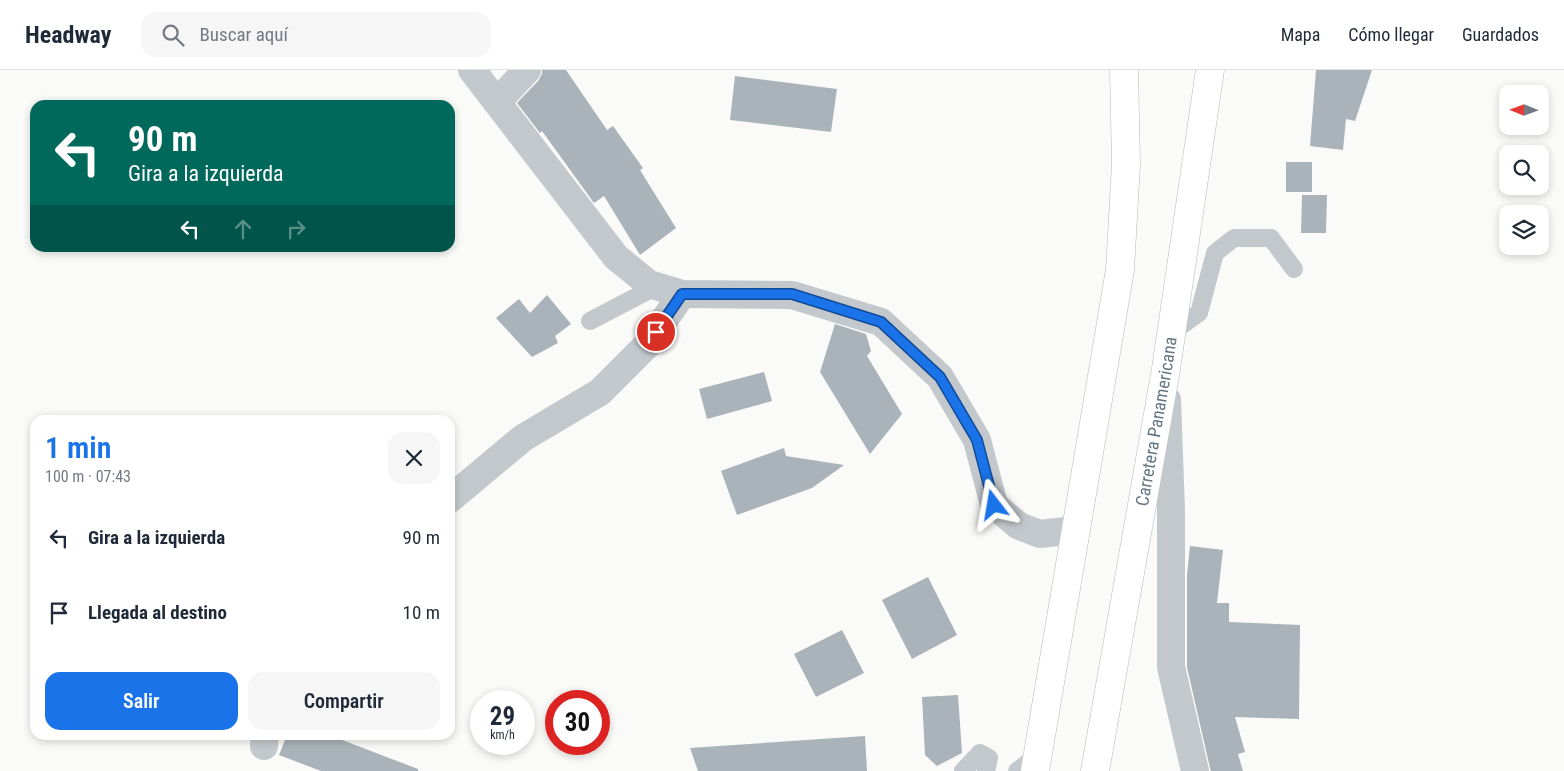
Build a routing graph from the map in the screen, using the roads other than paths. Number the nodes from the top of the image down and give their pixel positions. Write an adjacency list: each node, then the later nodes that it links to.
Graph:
1 (472, 70): 5 (street)
2 (527, 70): 5 (street)
3 (1124, 70): 12 (highway)
4 (1210, 70): 9 (highway, Carretera Panamericana)
5 (497, 102): 7 (street)
6 (1294, 269): 9 (lane)
7 (669, 290): 8 (lane); 11 (street); 12 (street)
8 (590, 321)
9 (1171, 333): 10 (highway, Carretera Panamericana)
10 (1166, 369): 16 (highway, Carretera Panamericana); 17 (street)
11 (455, 495)
12 (1075, 530): 13 (highway)
13 (1030, 766)
14 (963, 771): 15 (lane)
15 (986, 771)
16 (1095, 771)
17 (1195, 771)

